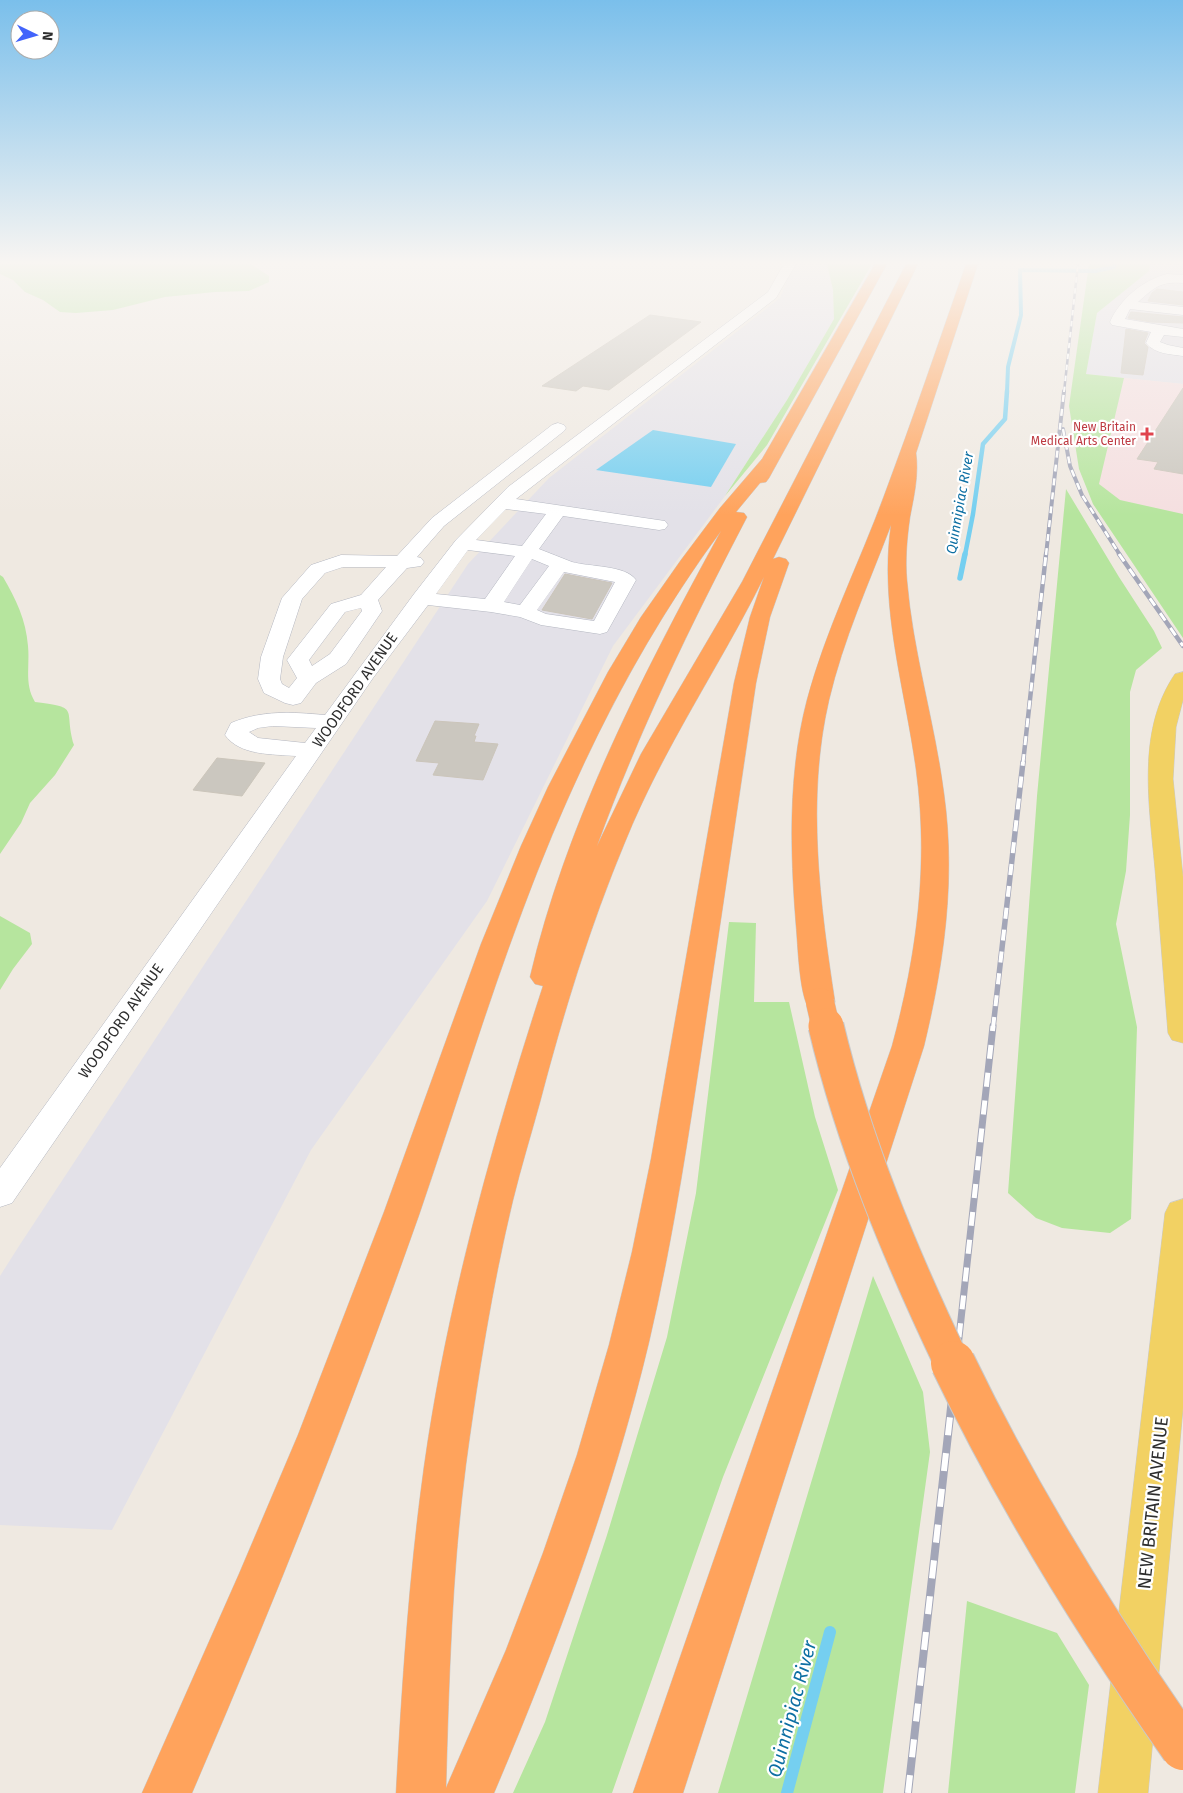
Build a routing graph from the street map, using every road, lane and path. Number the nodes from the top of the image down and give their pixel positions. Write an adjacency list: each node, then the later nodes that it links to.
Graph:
1 (704, 348): 11 (street, WOODFORD AVENUE)
2 (833, 348): 9 (highway)
3 (870, 348): 10 (highway)
4 (944, 348): 8 (highway)
5 (1162, 348): 6 (street)
6 (1183, 352)
7 (558, 428): 16 (street)
8 (908, 452): 33 (highway, bridge); 37 (highway)
9 (768, 463): 30 (highway); 34 (highway)
10 (811, 465): 30 (highway); 36 (highway)
11 (501, 503): 12 (street); 14 (street, WOODFORD AVENUE)
12 (558, 510): 13 (street); 15 (street)
13 (659, 525)
14 (463, 544): 15 (street); 18 (street, WOODFORD AVENUE)
15 (526, 552): 17 (street); 21 (street)
16 (403, 560): 18 (street); 19 (street); 25 (street)
17 (560, 564): 22 (street); 22 (street)
18 (447, 565): 20 (street, WOODFORD AVENUE)
19 (368, 598): 23 (street); 23 (street)
20 (422, 598): 21 (street); 27 (street, WOODFORD AVENUE)
21 (490, 606): 22 (street)
22 (525, 612)
23 (308, 678): 25 (street)
24 (1183, 679): 29 (main road)
25 (293, 698): 26 (street)
26 (279, 718): 27 (street); 28 (street)
27 (332, 723): 28 (street, WOODFORD AVENUE)
28 (312, 752): 31 (street, WOODFORD AVENUE)
29 (1183, 1033)
30 (537, 1053): 35 (highway)
31 (0, 1194)
32 (1183, 1213): 38 (main road, NEW BRITAIN AVENUE)
33 (1183, 1748)
34 (167, 1793)
35 (422, 1793)
36 (469, 1793)
37 (658, 1793)
38 (1123, 1793)

